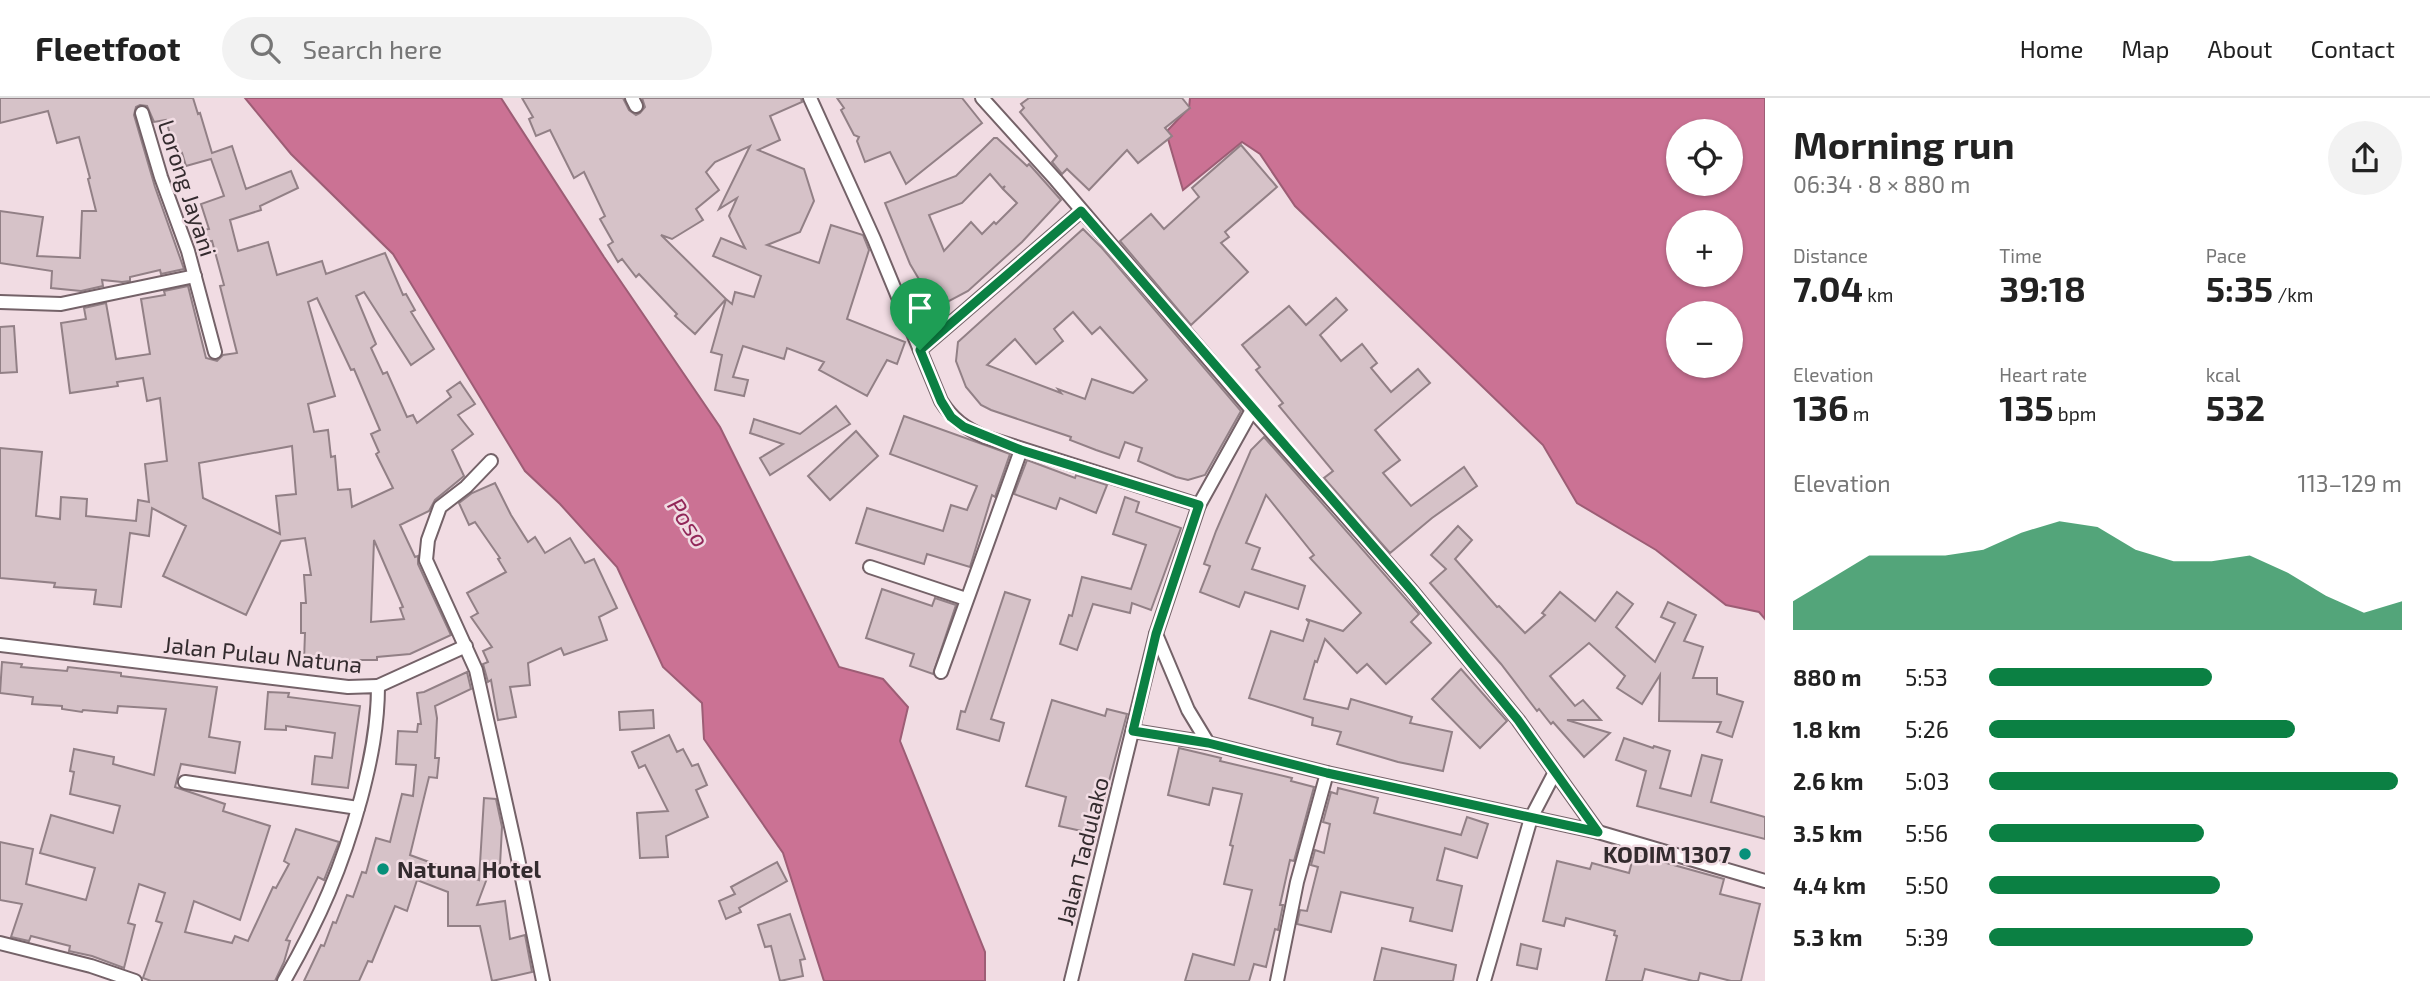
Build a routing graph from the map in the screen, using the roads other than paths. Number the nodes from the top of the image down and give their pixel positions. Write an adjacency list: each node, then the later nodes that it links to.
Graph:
1 (810, 98): 7 (street)
2 (982, 98): 4 (street)
3 (142, 113): 5 (street, Lorong Jayani)
4 (1081, 211): 7 (street); 9 (street)
5 (195, 276): 6 (street, Lorong Jayani); 8 (street, Lorong Jayani)
6 (0, 302)
7 (920, 350): 10 (street)
8 (215, 352)
9 (1252, 410): 12 (street); 22 (street)
10 (1021, 450): 12 (street); 14 (street)
11 (491, 461): 17 (street)
12 (1199, 505): 15 (street)
13 (870, 567): 14 (street)
14 (966, 599): 18 (street)
15 (1156, 634): 20 (street, Jalan Tadulako); 21 (street)
16 (0, 645): 19 (street, Jalan Pulau Natuna)
17 (466, 646): 19 (street); 32 (street)
18 (941, 672)
19 (377, 686): 25 (street, Jalan Pulau Natuna)
20 (1133, 731): 21 (street); 33 (street, Jalan Tadulako)
21 (1208, 743): 23 (street)
22 (1555, 772): 26 (street); 27 (street)
23 (1327, 773): 26 (street); 34 (street)
24 (185, 782): 25 (street)
25 (358, 808): 31 (street, Jalan Pulau Natuna)
26 (1531, 818): 27 (street); 35 (street)
27 (1598, 832): 28 (street)
28 (1765, 881)
29 (0, 943): 30 (street)
30 (135, 981)
31 (284, 981)
32 (543, 981)
33 (1071, 981)
34 (1277, 981)
35 (1483, 981)

